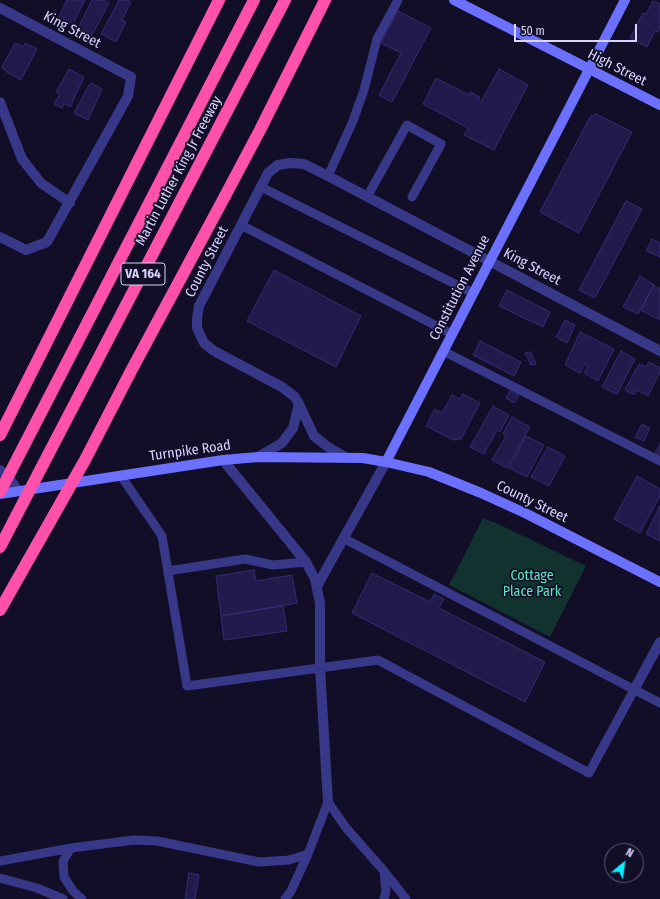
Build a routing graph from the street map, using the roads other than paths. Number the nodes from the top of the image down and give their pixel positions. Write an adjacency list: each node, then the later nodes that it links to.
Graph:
1 (219, 0): 26 (highway)
2 (254, 0): 35 (highway, Martin Luther King Jr Freeway / VA 164, bridge)
3 (285, 0): 37 (highway, Martin Luther King Jr Freeway / VA 164, bridge)
4 (325, 0): 42 (highway, bridge)
5 (398, 0): 13 (lane)
6 (454, 0): 9 (street, High Street)
7 (625, 0): 9 (street, Constitution Avenue)
8 (0, 8): 17 (street, King Street)
9 (589, 70): 11 (street, High Street); 20 (street, Constitution Avenue)
10 (0, 102): 17 (street)
11 (660, 105)
12 (304, 164): 13 (street, King Street); 14 (street, County Street)
13 (328, 176): 15 (street, King Street)
14 (261, 187): 18 (street, County Street); 21 (lane)
15 (367, 197): 16 (lane); 20 (street, King Street)
16 (412, 197)
17 (70, 203): 19 (street)
18 (241, 225): 22 (lane); 25 (street, County Street)
19 (0, 237)
20 (490, 261): 21 (street, Constitution Avenue); 24 (street, King Street)
21 (473, 293): 22 (street, Constitution Avenue)
22 (452, 334): 23 (street, Constitution Avenue)
23 (443, 350): 30 (lane); 31 (street, Constitution Avenue)
24 (660, 351)
25 (299, 404): 27 (street); 28 (street, County Street)
26 (0, 435)
27 (258, 457): 28 (street, Turnpike Road); 29 (street, Turnpike Road)
28 (346, 458): 31 (street, Turnpike Road)
29 (223, 460): 33 (street, Turnpike Road); 38 (street)
30 (660, 461)
31 (386, 462): 36 (street, Constitution Avenue); 40 (street, County Street)
32 (0, 470): 34 (street)
33 (122, 476): 34 (street, Turnpike Road); 39 (lane)
34 (18, 491): 35 (street, Turnpike Road)
35 (0, 493)
36 (344, 538): 41 (street, Constitution Avenue); 45 (lane)
37 (0, 547)
38 (306, 562): 39 (lane); 41 (street)
39 (168, 571): 44 (lane)
40 (660, 582)
41 (317, 586): 44 (street)
42 (0, 610)
43 (660, 642): 45 (street)
44 (320, 668): 45 (lane); 47 (street)
45 (634, 690): 46 (lane)
46 (660, 703)
47 (328, 802): 49 (lane); 51 (lane)
48 (72, 848): 49 (lane); 50 (lane); 54 (lane)
49 (308, 854): 55 (lane)
50 (0, 861)
51 (384, 871): 56 (lane); 57 (lane)
52 (0, 878): 53 (lane)
53 (63, 899)
54 (82, 899)
55 (285, 899)
56 (384, 899)
57 (406, 899)

